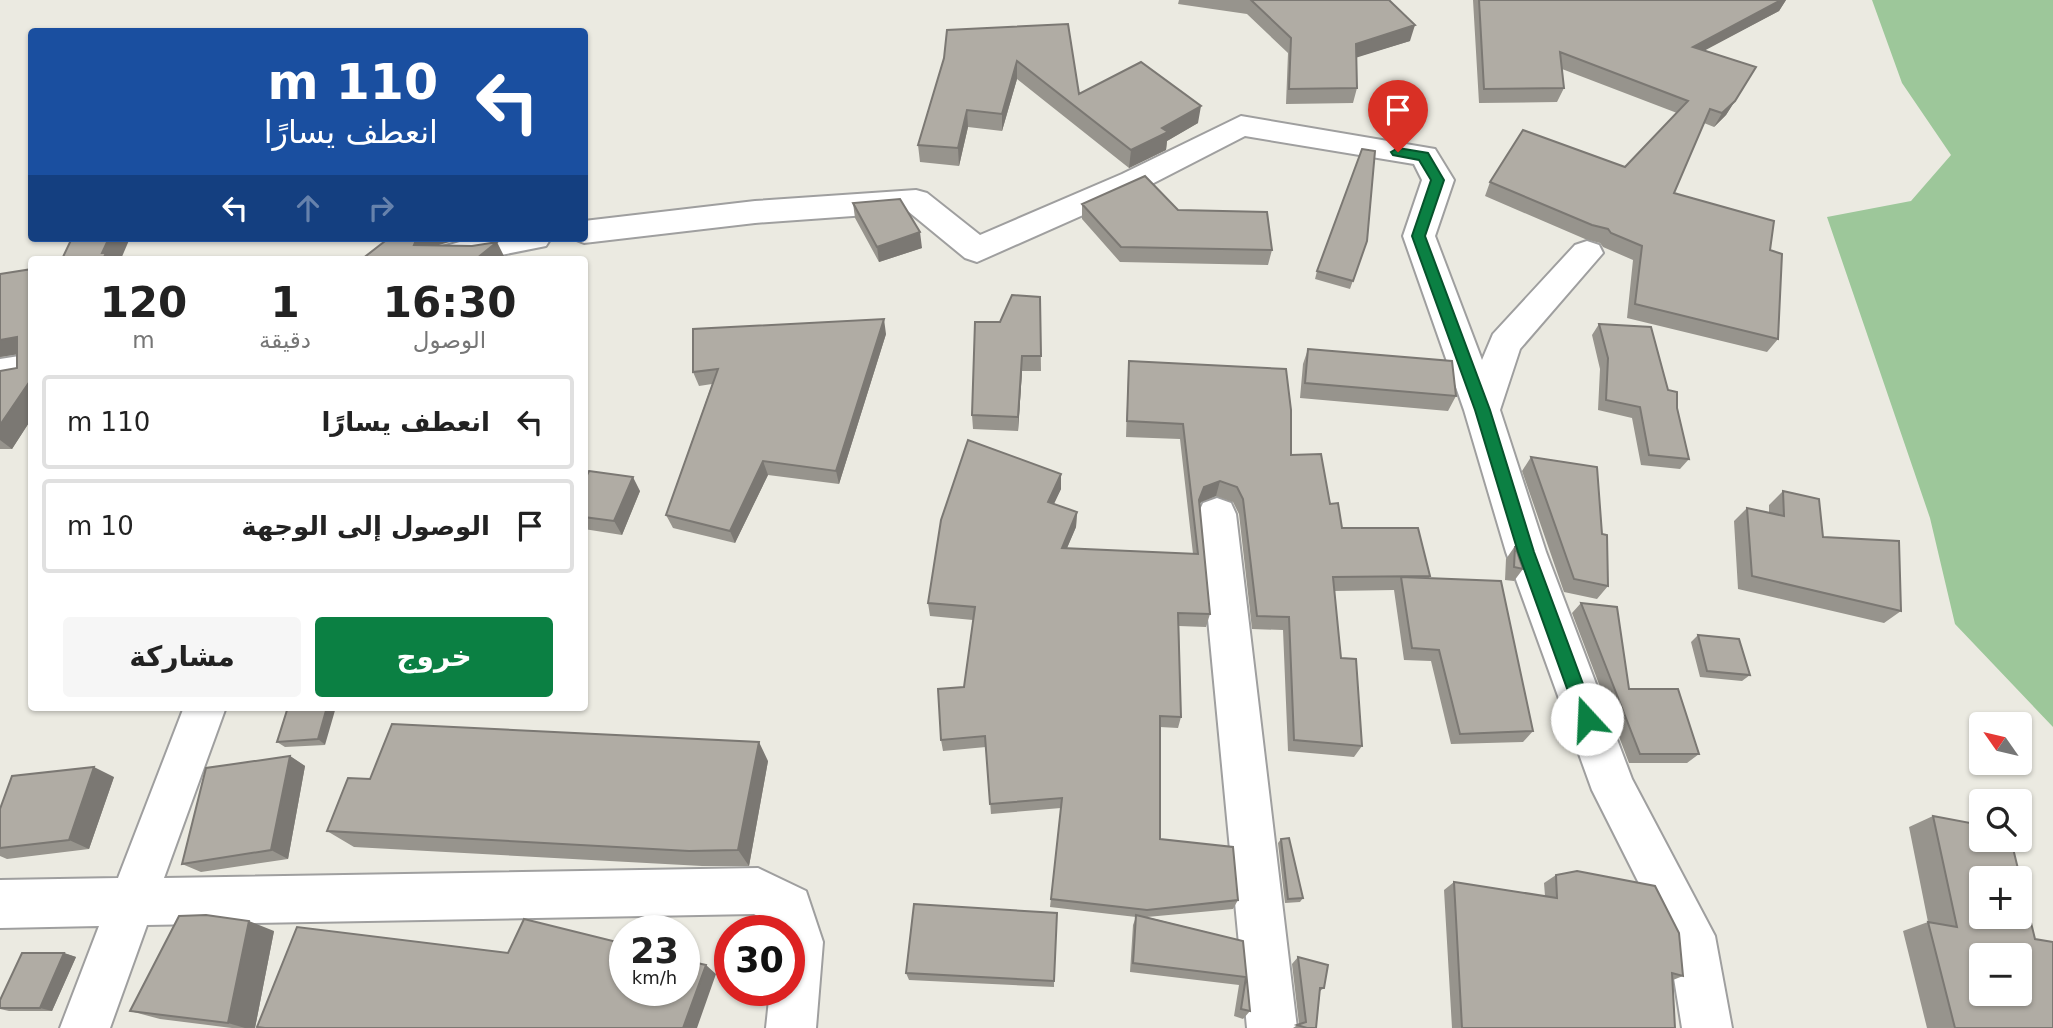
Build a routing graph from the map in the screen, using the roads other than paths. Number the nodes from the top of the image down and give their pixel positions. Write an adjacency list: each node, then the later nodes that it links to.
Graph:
1 (588, 232): 7 (street)
2 (499, 242): 4 (street)
3 (1587, 253): 7 (street)
4 (451, 256)
5 (28, 368): 6 (street)
6 (0, 373)
7 (1482, 410): 15 (street)
8 (1217, 514): 14 (street)
9 (204, 711): 10 (street)
10 (132, 902): 11 (street); 12 (street); 13 (street)
11 (0, 904)
12 (85, 1028)
13 (791, 1028)
14 (1272, 1028)
15 (1707, 1028)

